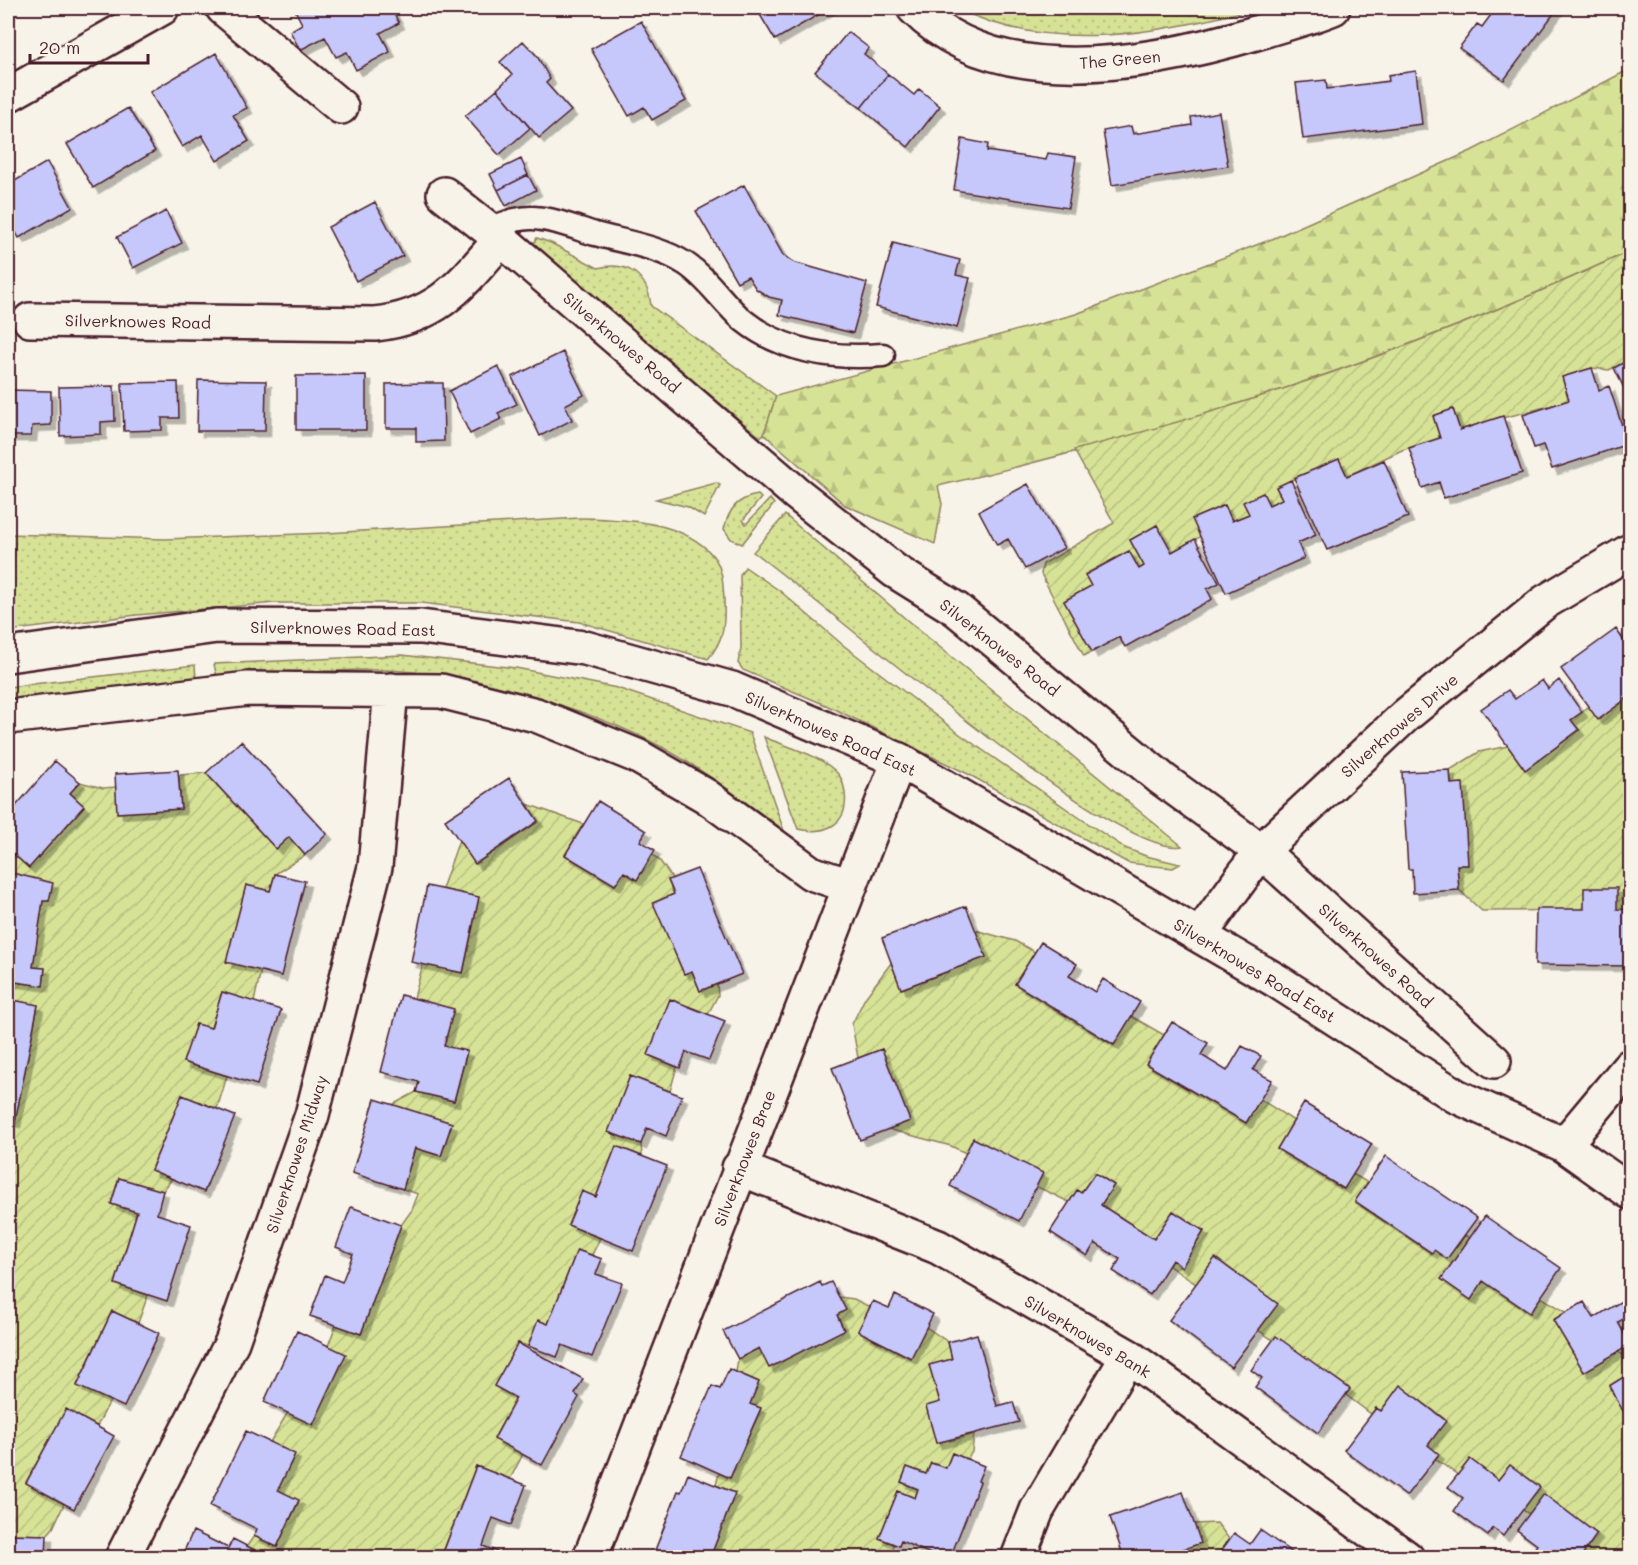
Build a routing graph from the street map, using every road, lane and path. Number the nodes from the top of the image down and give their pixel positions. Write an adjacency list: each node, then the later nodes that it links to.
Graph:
1 (162, 8): 5 (street)
2 (223, 8): 6 (street)
3 (914, 8): 4 (street, The Green)
4 (1333, 8)
5 (8, 95)
6 (341, 107)
7 (444, 194): 8 (street, Silverknowes Road)
8 (495, 234): 9 (street, Silverknowes Road); 10 (lane); 16 (street, Silverknowes Road)
9 (30, 320)
10 (883, 355)
11 (1630, 552): 16 (street, Silverknowes Drive)
12 (8, 656): 15 (street, Silverknowes Road East)
13 (391, 690): 14 (street); 17 (street); 25 (street, Silverknowes Midway)
14 (8, 717)
15 (899, 760): 17 (street, Silverknowes Brae); 18 (street, Silverknowes Road East)
16 (1261, 851): 18 (street, Silverknowes Drive); 19 (street, Silverknowes Road)
17 (850, 886): 22 (street, Silverknowes Brae)
18 (1200, 935): 21 (street, Silverknowes Road East)
19 (1494, 1061)
20 (1630, 1066): 21 (street)
21 (1563, 1145): 23 (street)
22 (740, 1168): 24 (street, Silverknowes Bank); 26 (street, Silverknowes Brae)
23 (1630, 1192)
24 (1128, 1356): 27 (street); 28 (street, Silverknowes Bank)
25 (122, 1557)
26 (590, 1557)
27 (1018, 1557)
28 (1407, 1557)

